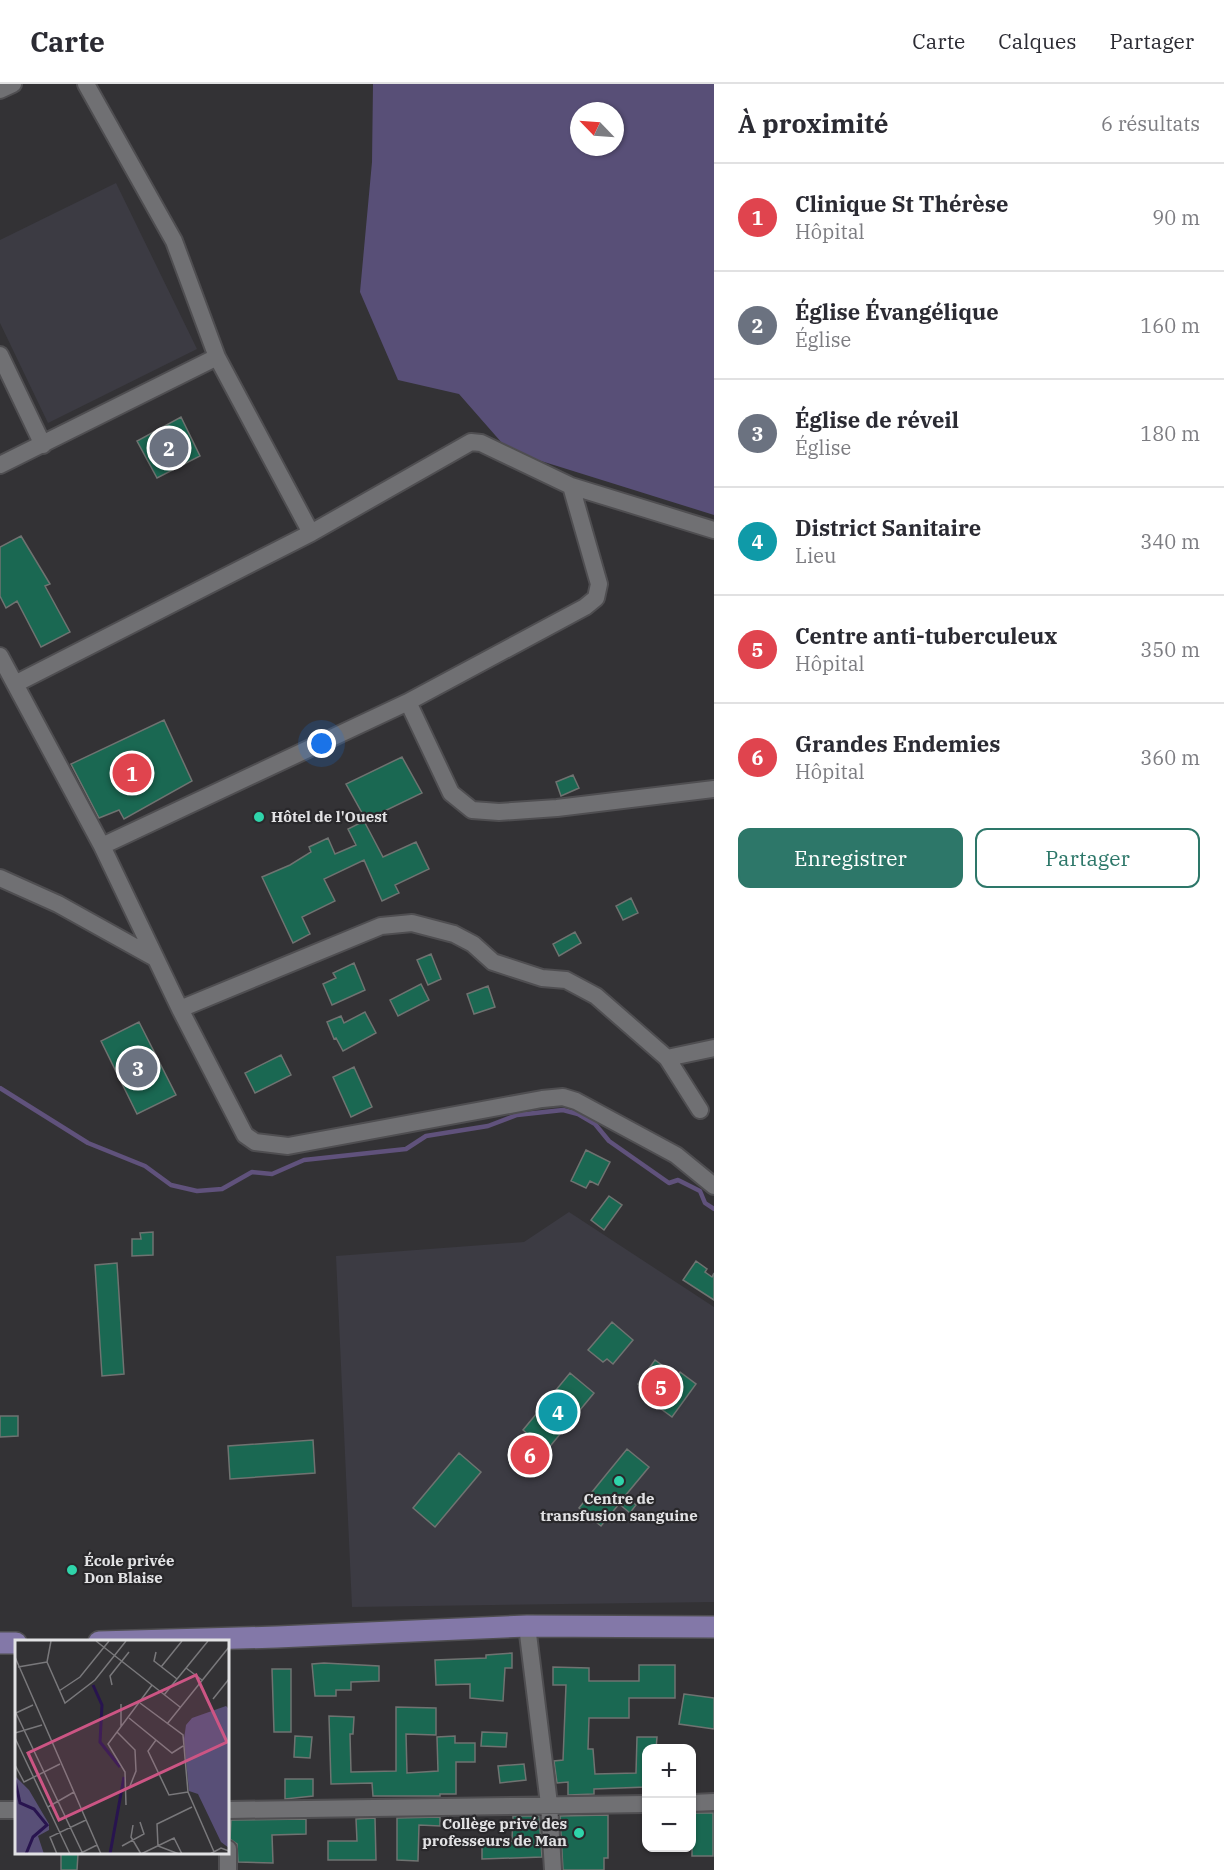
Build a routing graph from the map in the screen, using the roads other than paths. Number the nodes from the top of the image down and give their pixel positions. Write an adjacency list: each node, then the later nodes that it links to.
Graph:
1 (13, 84): 3 (street)
2 (86, 84): 5 (street)
3 (0, 90)
4 (0, 355): 6 (street)
5 (217, 357): 6 (street); 10 (street)
6 (43, 445): 7 (street)
7 (0, 465)
8 (571, 486): 9 (street); 10 (street); 13 (street)
9 (714, 530)
10 (311, 533): 12 (street)
11 (0, 656): 12 (street)
12 (17, 683): 15 (street)
13 (408, 702): 14 (street); 15 (street)
14 (714, 789)
15 (102, 846): 17 (street)
16 (0, 878): 17 (street)
17 (155, 958): 18 (street)
18 (180, 1010): 20 (street); 22 (street)
19 (714, 1048): 20 (street)
20 (667, 1058): 21 (street)
21 (700, 1110)
22 (714, 1186)
23 (527, 1626): 24 (main road); 25 (main road); 28 (street)
24 (714, 1627)
25 (223, 1640)
26 (714, 1802): 27 (street)
27 (696, 1803)
28 (549, 1804): 29 (street); 30 (street); 31 (street)
29 (642, 1804)
30 (230, 1810)
31 (553, 1870)

